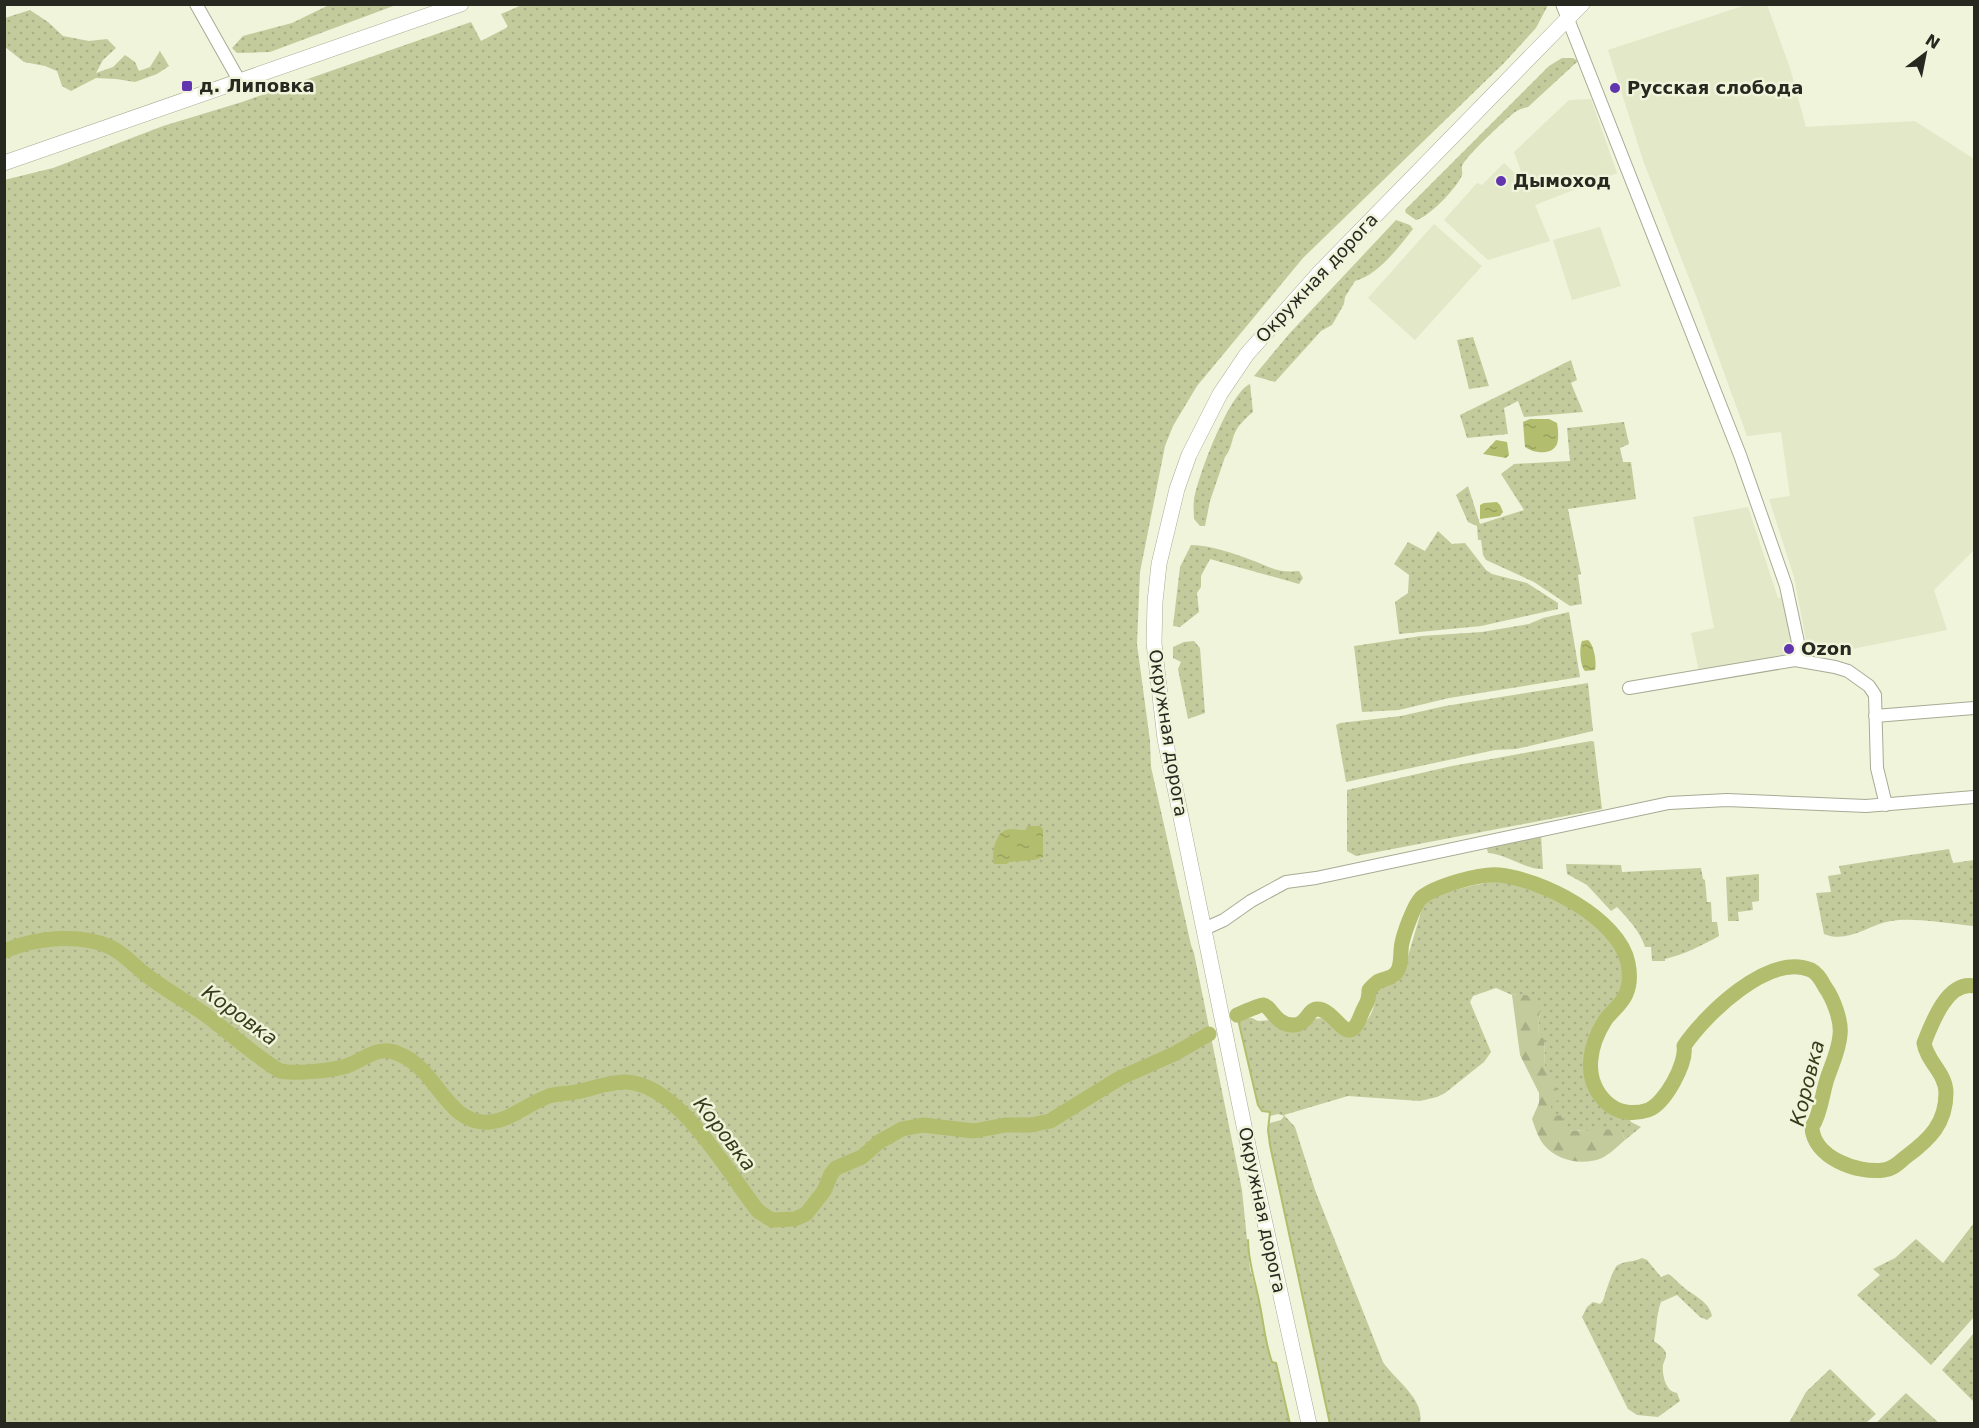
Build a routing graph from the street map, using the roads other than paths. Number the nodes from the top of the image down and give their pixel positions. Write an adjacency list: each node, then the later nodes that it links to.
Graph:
1 (196, 4): 5 (street)
2 (461, 4): 5 (main road)
3 (1582, 4): 4 (main road, Окружная дорога)
4 (1565, 12): 7 (street); 13 (main road, Окружная дорога)
5 (240, 82): 6 (main road)
6 (4, 163)
7 (1803, 661): 8 (street); 10 (street)
8 (1629, 688)
9 (1974, 708): 10 (street)
10 (1875, 716): 12 (street)
11 (1974, 797): 12 (street)
12 (1886, 805): 13 (street)
13 (1204, 929): 14 (main road, Окружная дорога)
14 (1309, 1424)

